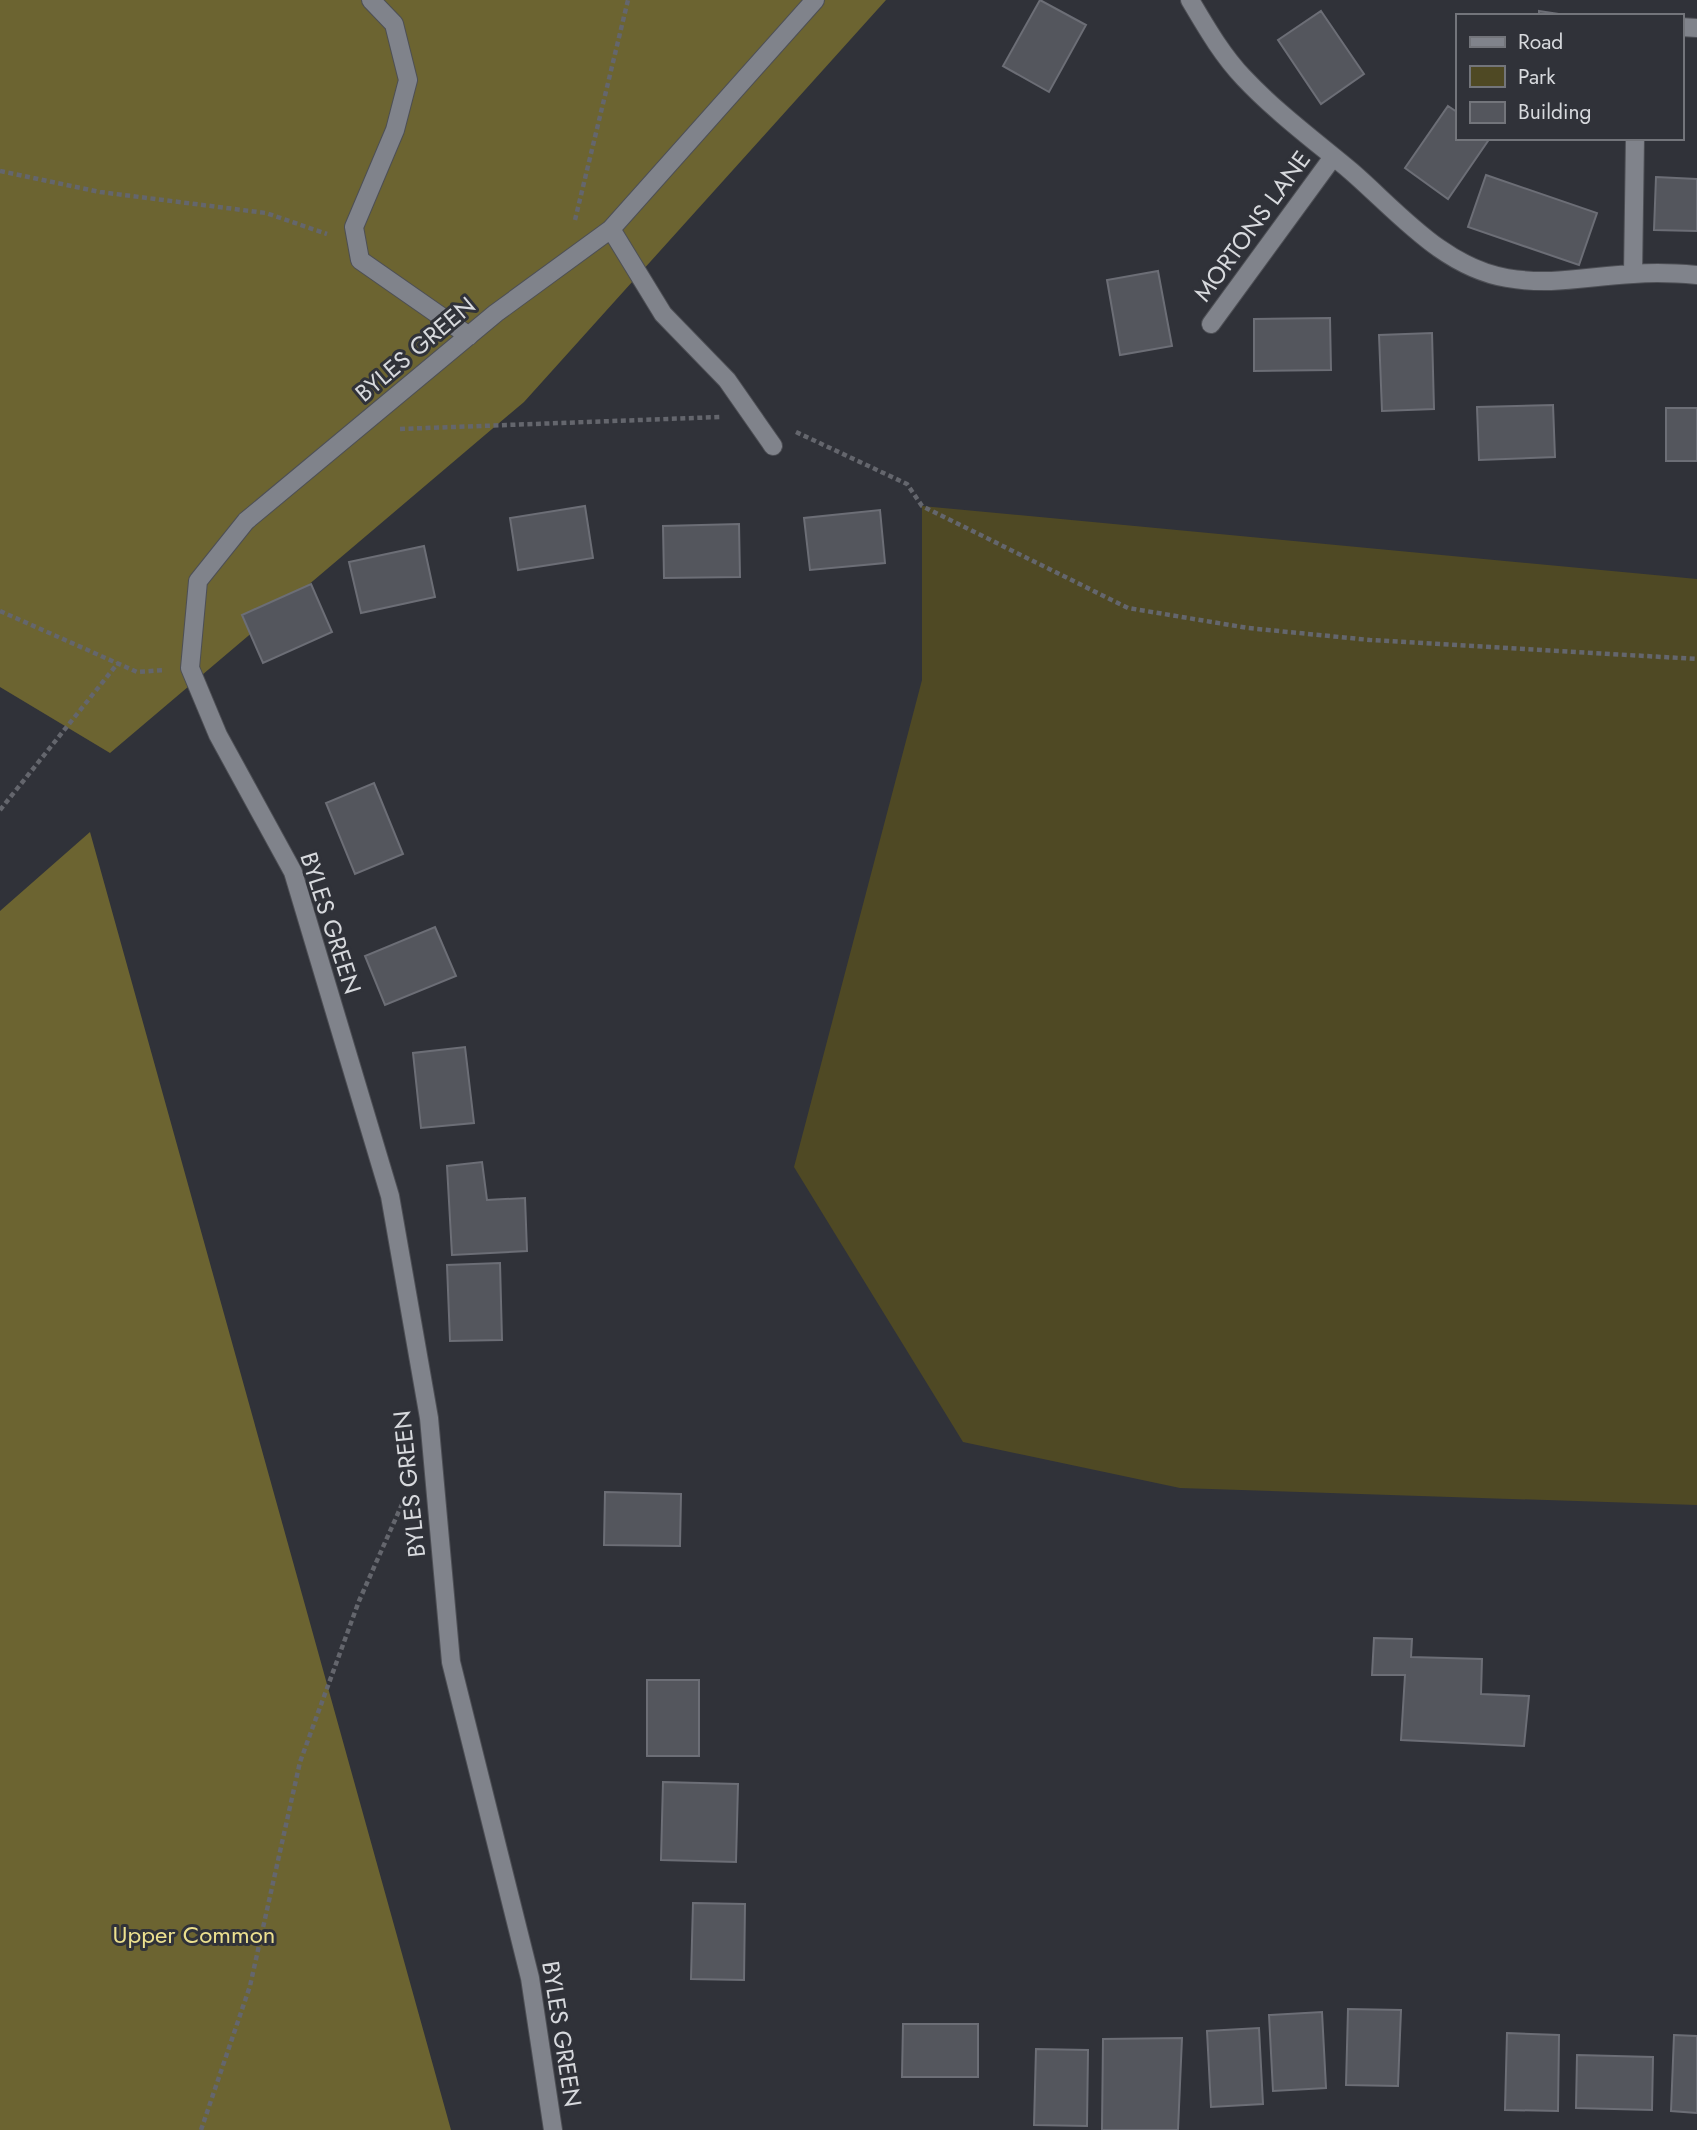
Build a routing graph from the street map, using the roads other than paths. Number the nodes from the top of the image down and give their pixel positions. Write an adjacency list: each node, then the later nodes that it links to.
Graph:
1 (371, 0): 10 (street)
2 (815, 0): 6 (street, BYLES GREEN)
3 (1189, 0): 5 (street, MORTONS LANE)
4 (1635, 140): 7 (street)
5 (1333, 158): 7 (street, MORTONS LANE); 9 (street, MORTONS LANE)
6 (611, 229): 10 (street, BYLES GREEN); 11 (street)
7 (1633, 274): 8 (street, MORTONS LANE)
8 (1697, 275)
9 (1211, 324)
10 (469, 336): 12 (street, BYLES GREEN)
11 (773, 446)
12 (553, 2130)

